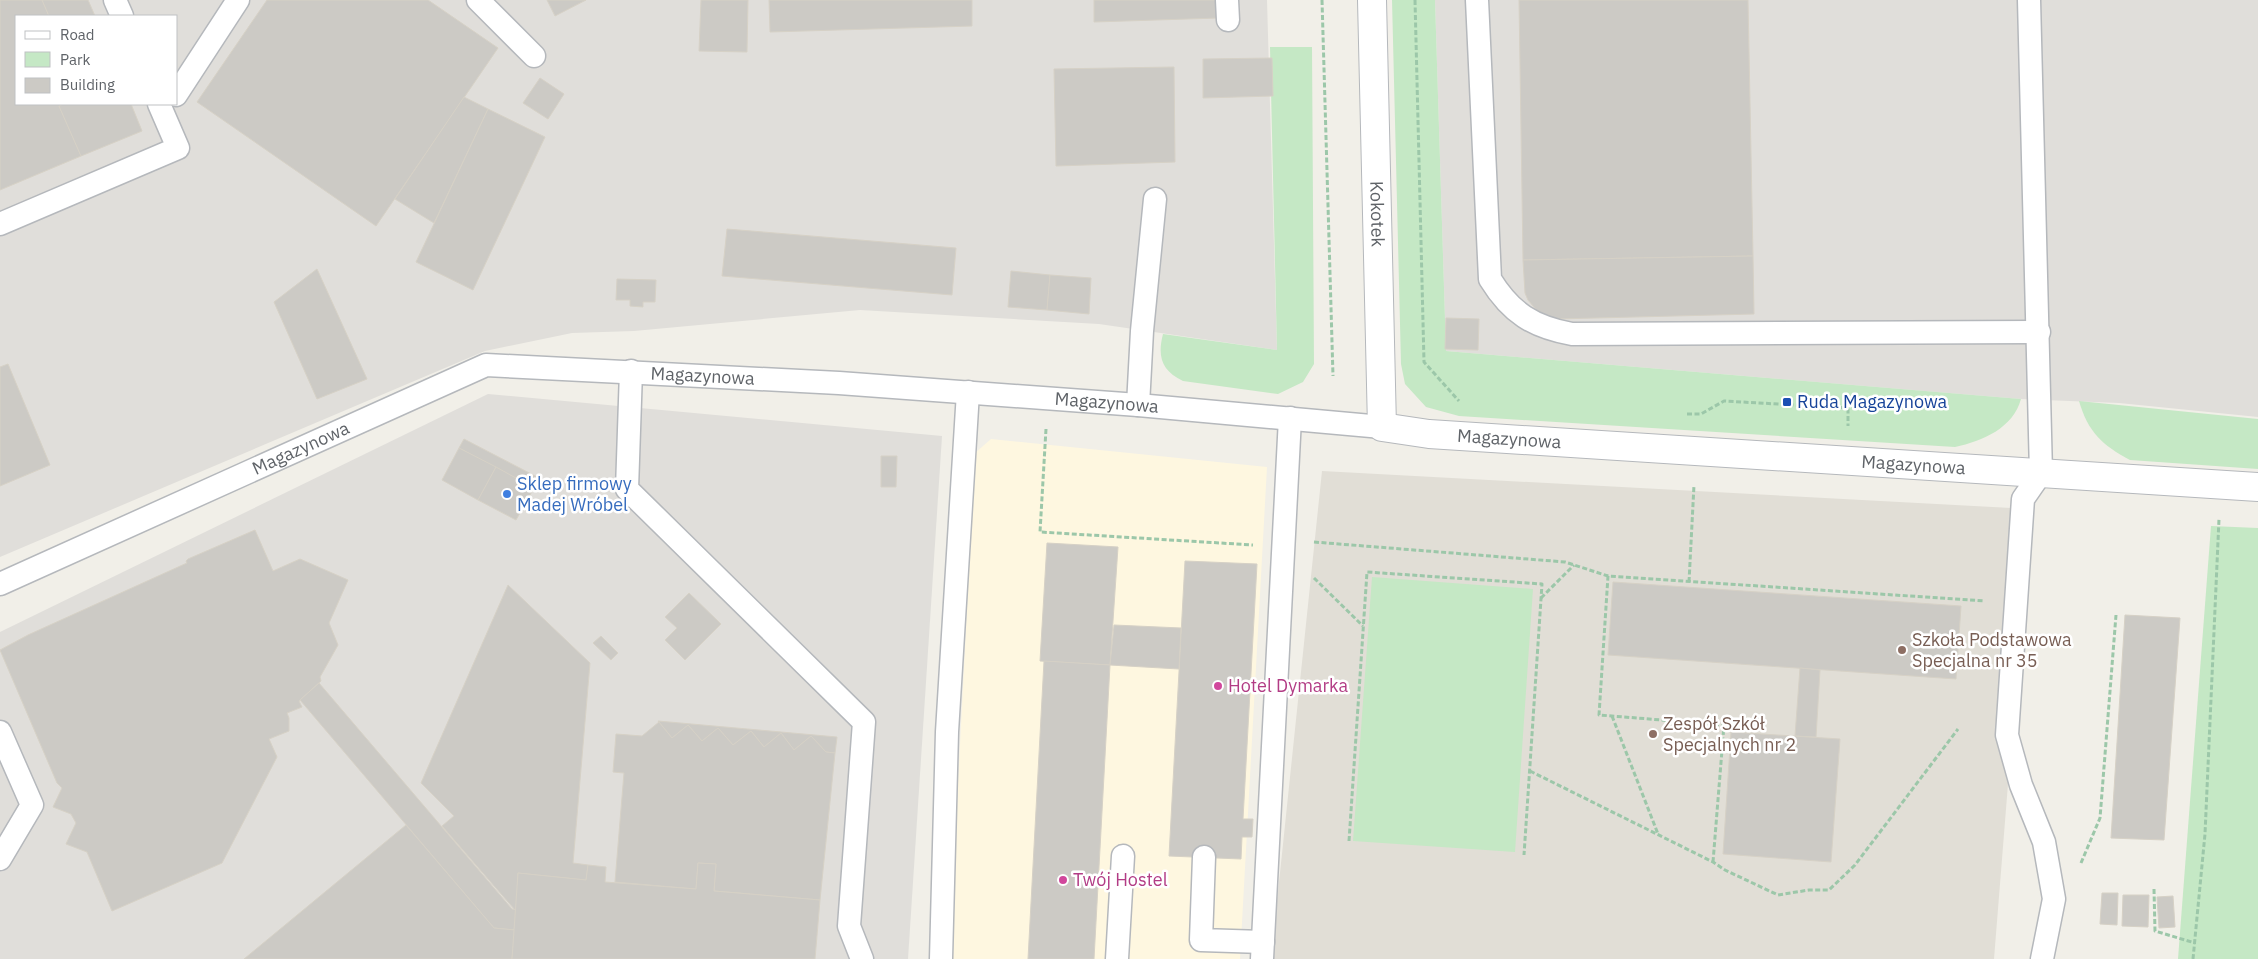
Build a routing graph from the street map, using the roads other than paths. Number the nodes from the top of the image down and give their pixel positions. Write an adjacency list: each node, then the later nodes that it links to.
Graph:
1 (115, 0): 7 (lane)
2 (238, 0): 9 (lane)
3 (478, 0): 8 (lane)
4 (1372, 0): 18 (street, Kokotek)
5 (1477, 0): 13 (lane)
6 (2029, 0): 13 (lane)
7 (122, 15)
8 (534, 56)
9 (178, 92)
10 (164, 107): 12 (lane)
11 (1155, 199): 16 (lane)
12 (0, 224)
13 (2039, 332): 19 (lane)
14 (631, 371): 15 (lane, Magazynowa); 21 (lane, Magazynowa); 27 (lane)
15 (968, 392): 16 (lane, Magazynowa); 28 (lane)
16 (1138, 405): 17 (lane, Magazynowa)
17 (1290, 418): 18 (lane, Magazynowa); 26 (lane)
18 (1382, 427): 19 (street, Magazynowa)
19 (2041, 473): 20 (street, Magazynowa); 30 (lane)
20 (2258, 487)
21 (0, 584)
22 (0, 732): 25 (lane)
23 (1123, 856): 29 (lane)
24 (1204, 857): 26 (lane)
25 (0, 859)
26 (1262, 951)
27 (862, 959)
28 (941, 959)
29 (1117, 959)
30 (2042, 959)

